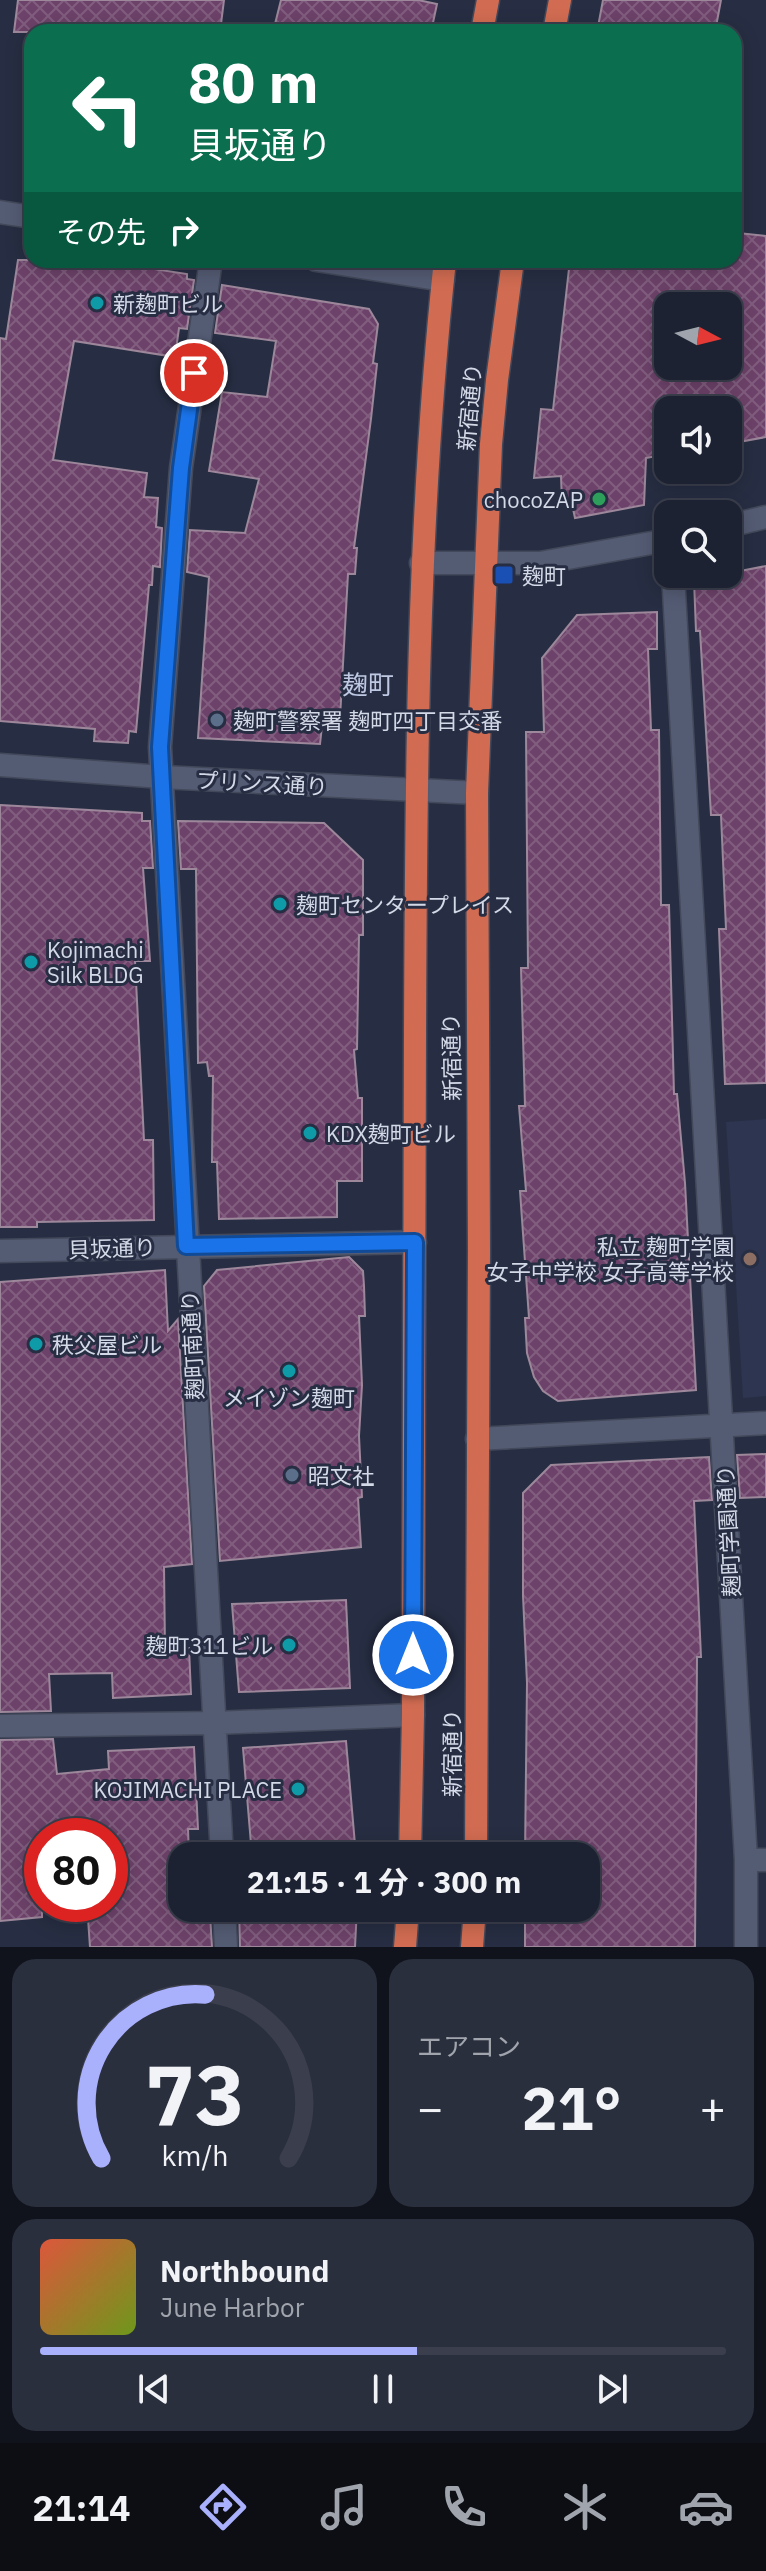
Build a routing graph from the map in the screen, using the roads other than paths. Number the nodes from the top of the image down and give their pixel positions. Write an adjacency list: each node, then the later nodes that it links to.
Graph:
1 (488, 0): 3 (highway)
2 (560, 0): 4 (highway)
3 (484, 24)
4 (556, 24)
5 (0, 212): 6 (street)
6 (24, 216)
7 (210, 268): 18 (street, 麹町南通り)
8 (418, 268): 10 (street)
9 (512, 268): 15 (highway, 新宿通り)
10 (444, 270): 14 (highway, 新宿通り)
11 (766, 517): 12 (street)
12 (742, 523)
13 (654, 543): 15 (street)
14 (421, 563): 15 (street); 19 (highway, 新宿通り)
15 (484, 565): 20 (highway, 新宿通り)
16 (674, 588): 25 (street, 麹町学園通り)
17 (0, 765): 18 (street, プリンス通り)
18 (162, 777): 19 (street, プリンス通り); 22 (street, 麹町南通り)
19 (416, 791): 20 (street, プリンス通り); 21 (highway, 新宿通り)
20 (477, 793): 26 (highway, 新宿通り)
21 (415, 1242): 22 (street, 貝坂通り); 27 (highway, 新宿通り)
22 (186, 1246): 23 (street, 貝坂通り); 28 (street, 麹町南通り)
23 (0, 1251)
24 (766, 1423): 25 (street)
25 (723, 1426): 26 (street); 33 (street, 麹町学園通り)
26 (477, 1439): 32 (highway, 新宿通り)
27 (413, 1715): 28 (street); 31 (highway, 新宿通り)
28 (215, 1723): 29 (street); 30 (street, 麹町南通り)
29 (0, 1726)
30 (221, 1842)
31 (410, 1842)
32 (476, 1842)
33 (756, 1860): 40 (street, 麹町学園通り)
34 (225, 1922): 37 (street)
35 (407, 1922): 38 (highway)
36 (474, 1922): 39 (highway)
37 (226, 1947)
38 (405, 1947)
39 (472, 1947)
40 (746, 1947)

